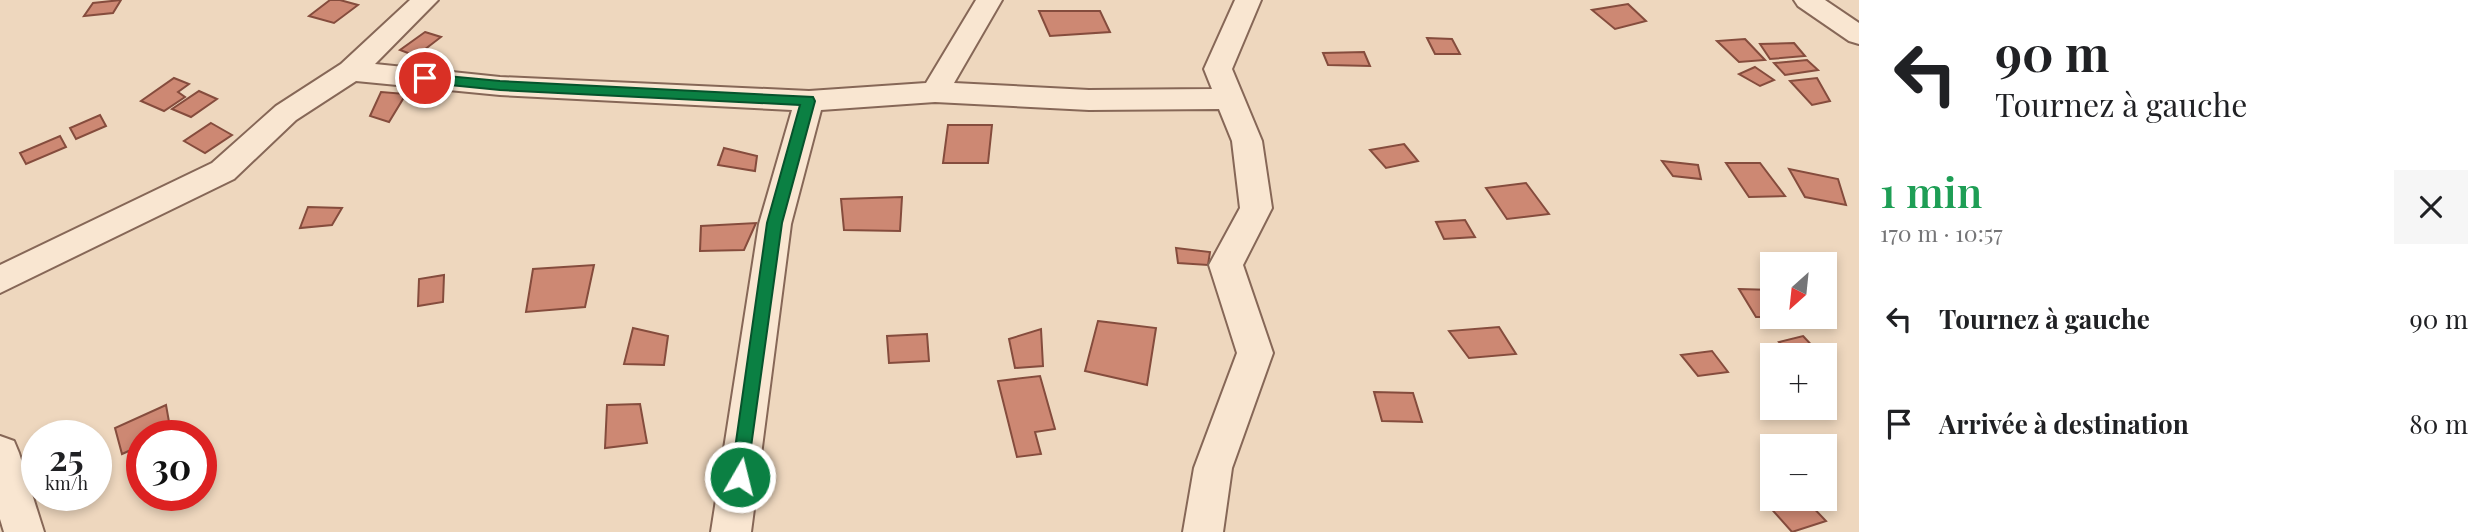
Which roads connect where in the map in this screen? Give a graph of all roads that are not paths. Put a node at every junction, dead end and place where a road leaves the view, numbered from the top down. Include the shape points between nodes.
1 (425, 0) edge
2 (989, 0) edge
3 (1248, 0) edge
4 (1807, 0) edge
5 (1859, 35) edge
6 (1859, 53) edge
7 (1859, 60) edge
8 (351, 71) junction
9 (935, 92) junction
10 (1230, 99) junction
11 (808, 101) junction
12 (0, 280) edge
13 (0, 453) edge
14 (24, 532) edge
15 (732, 532) edge
16 (1203, 532) edge

1 - 8 street
2 - 9 street
3 - 10 street via 1218,69
4 - 5 street
6 - 7 street via 1853,54
8 - 11 street via 500,86
8 - 12 street via 286,113 223,171
9 - 10 street via 1088,100
9 - 11 street
10 - 16 street via 1247,141 1256,208 1226,265 1255,353 1213,468
11 - 15 street via 775,223
13 - 14 street

